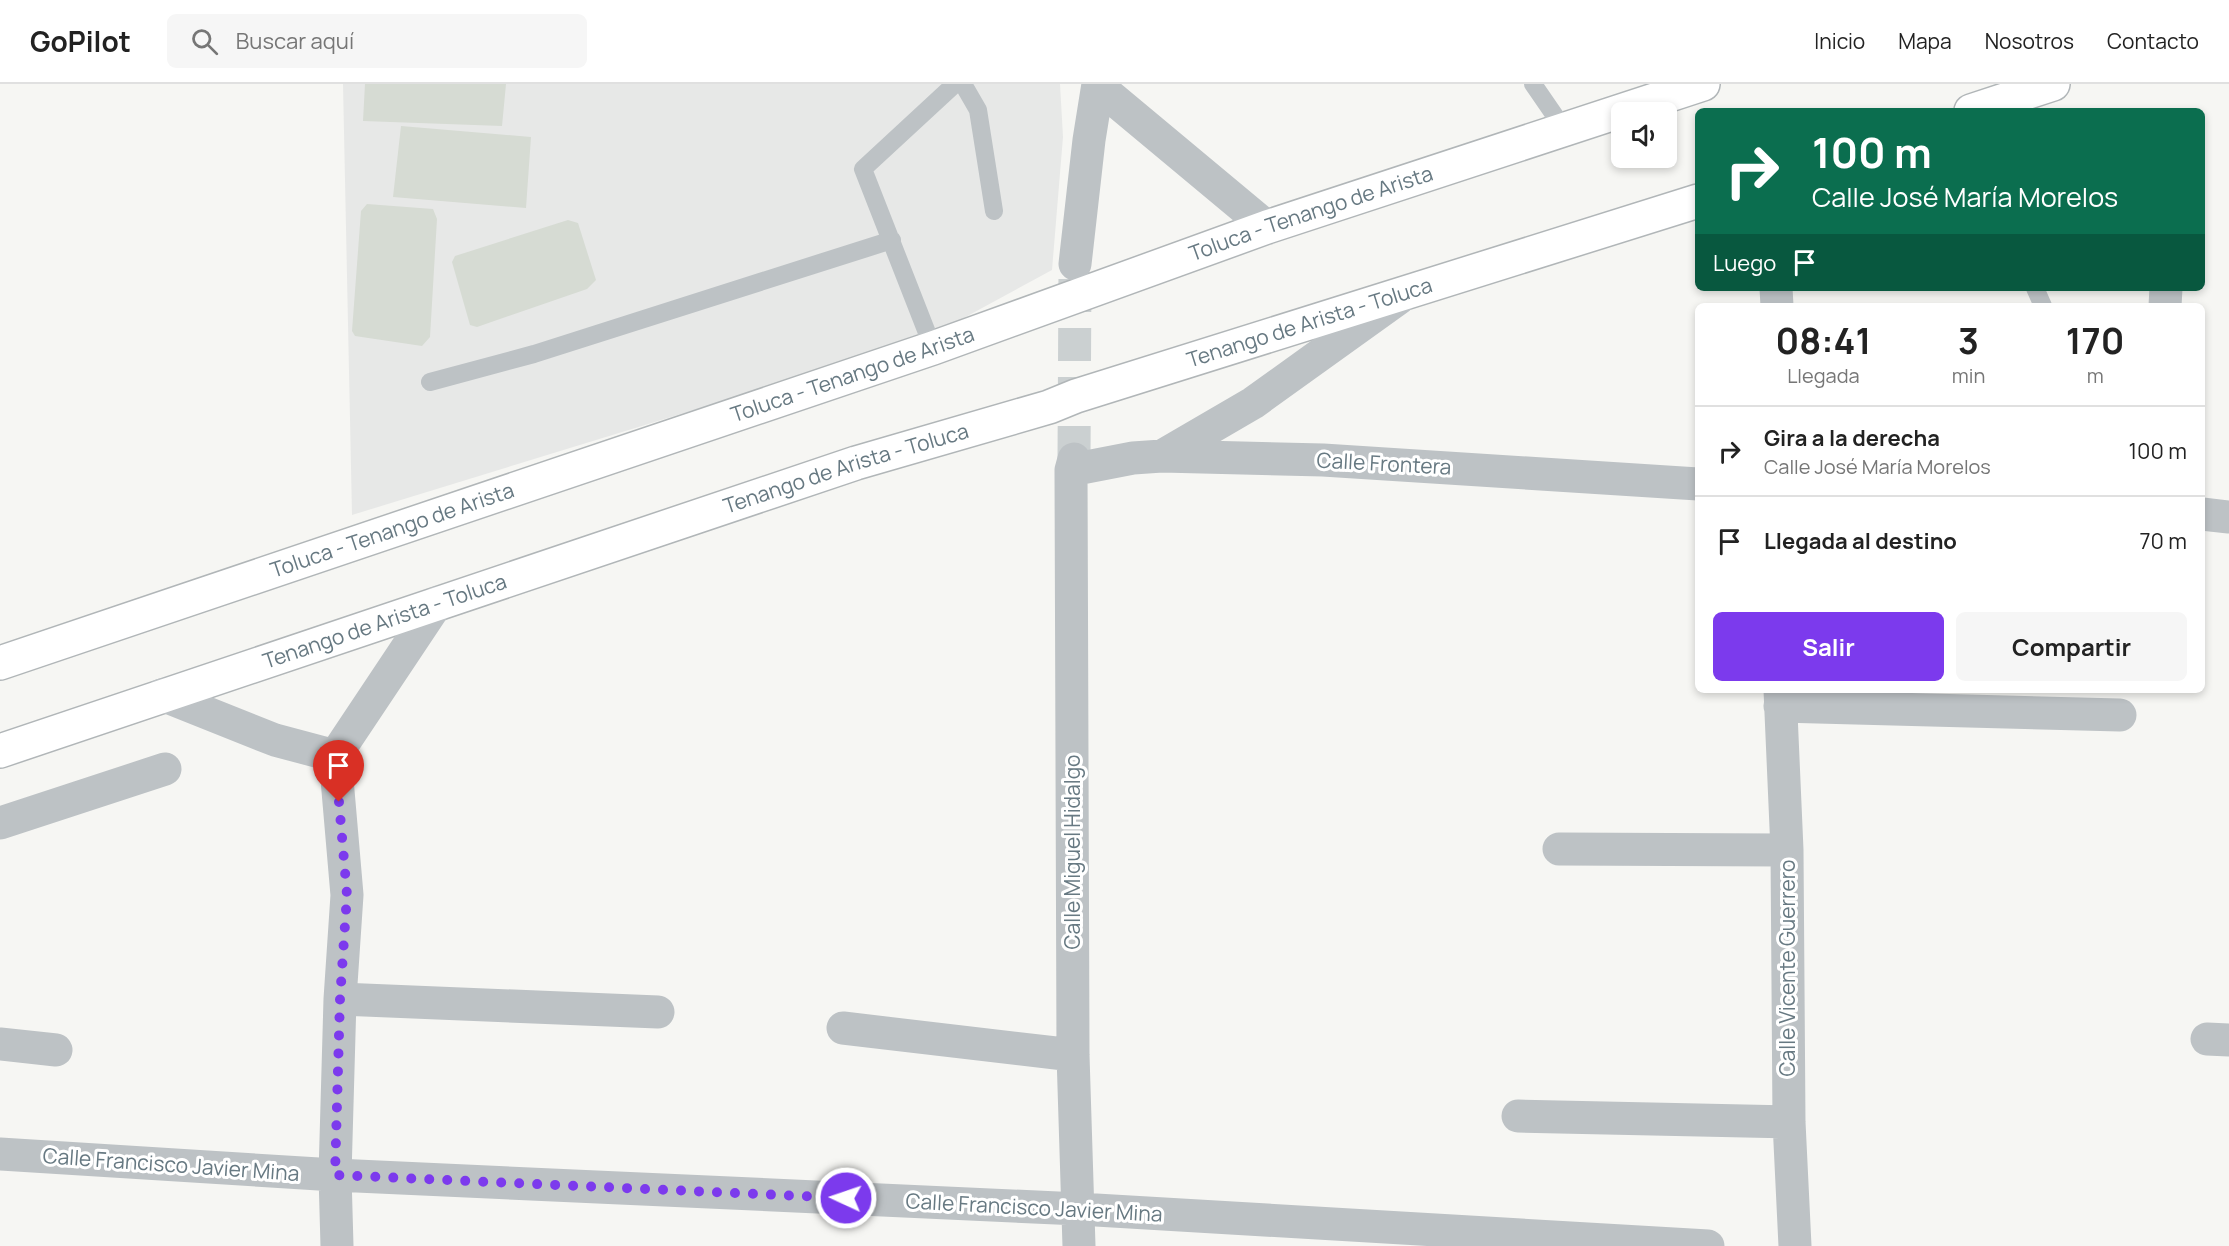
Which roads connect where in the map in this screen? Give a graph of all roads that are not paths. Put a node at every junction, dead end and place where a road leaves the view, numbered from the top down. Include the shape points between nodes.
1 (955, 84) edge
2 (963, 84) edge
3 (1533, 84) edge
4 (1703, 84) edge
5 (2053, 84) edge
6 (1098, 85) edge
7 (1980, 108) edge
8 (1564, 129) junction
9 (1695, 202) edge
10 (994, 211) dead end
11 (1267, 227) junction
12 (892, 240) junction
13 (1075, 264) tunnel mouth
14 (1407, 292) junction
15 (933, 348) junction
16 (430, 382) dead end
17 (1162, 456) junction
18 (1073, 465) joint
19 (1695, 484) edge
20 (2205, 514) edge
21 (2229, 517) edge
22 (437, 603) junction
23 (0, 663) edge
24 (162, 695) junction
25 (1780, 698) edge
26 (2120, 715) dead end
27 (0, 751) edge
28 (335, 756) junction
29 (165, 769) dead end
30 (0, 823) edge
31 (1559, 849) dead end
32 (1787, 850) junction
33 (340, 999) junction
34 (658, 1012) dead end
35 (843, 1028) dead end
36 (0, 1044) edge
37 (56, 1050) dead end
38 (1073, 1055) junction
39 (1518, 1116) dead end
40 (1789, 1122) junction
41 (0, 1154) edge
42 (335, 1175) junction
43 (1079, 1209) junction
44 (337, 1246) edge
45 (1079, 1246) edge
46 (1708, 1246) edge
47 (1796, 1246) edge

1 - 12 lane via 863,170
2 - 10 lane via 978,111
3 - 8 lane
4 - 8 highway, Toluca - Tenango de Arista
5 - 7 highway
6 - 11 street
6 - 13 street
8 - 11 highway, Toluca - Tenango de Arista
9 - 14 highway, Tenango de Arista - Toluca
11 - 15 highway, Toluca - Tenango de Arista
12 - 15 lane
12 - 16 lane via 534,354
14 - 17 street via 1253,403
14 - 22 highway, Tenango de Arista - Toluca via 1049,407 856,463
15 - 23 highway, Toluca - Tenango de Arista
17 - 18 street, Calle Frontera
17 - 19 street, Calle Frontera via 1323,460
18 - 38 street, Calle Miguel Hidalgo
20 - 21 street
22 - 24 highway, Tenango de Arista - Toluca
22 - 28 street
24 - 27 highway, Tenango de Arista - Toluca
24 - 28 street via 275,740
25 - 26 street
25 - 32 street, Calle Vicente Guerrero
28 - 33 street via 347,895
29 - 30 street
31 - 32 street
32 - 40 street, Calle Vicente Guerrero
33 - 34 street
33 - 42 street
35 - 38 street
36 - 37 street
38 - 43 street, Calle Miguel Hidalgo
39 - 40 street
40 - 47 street, Calle Vicente Guerrero
41 - 42 street, Calle Francisco Javier Mina
42 - 43 street, Calle Francisco Javier Mina
42 - 44 street
43 - 45 street, Calle Miguel Hidalgo
43 - 46 street, Calle Francisco Javier Mina

